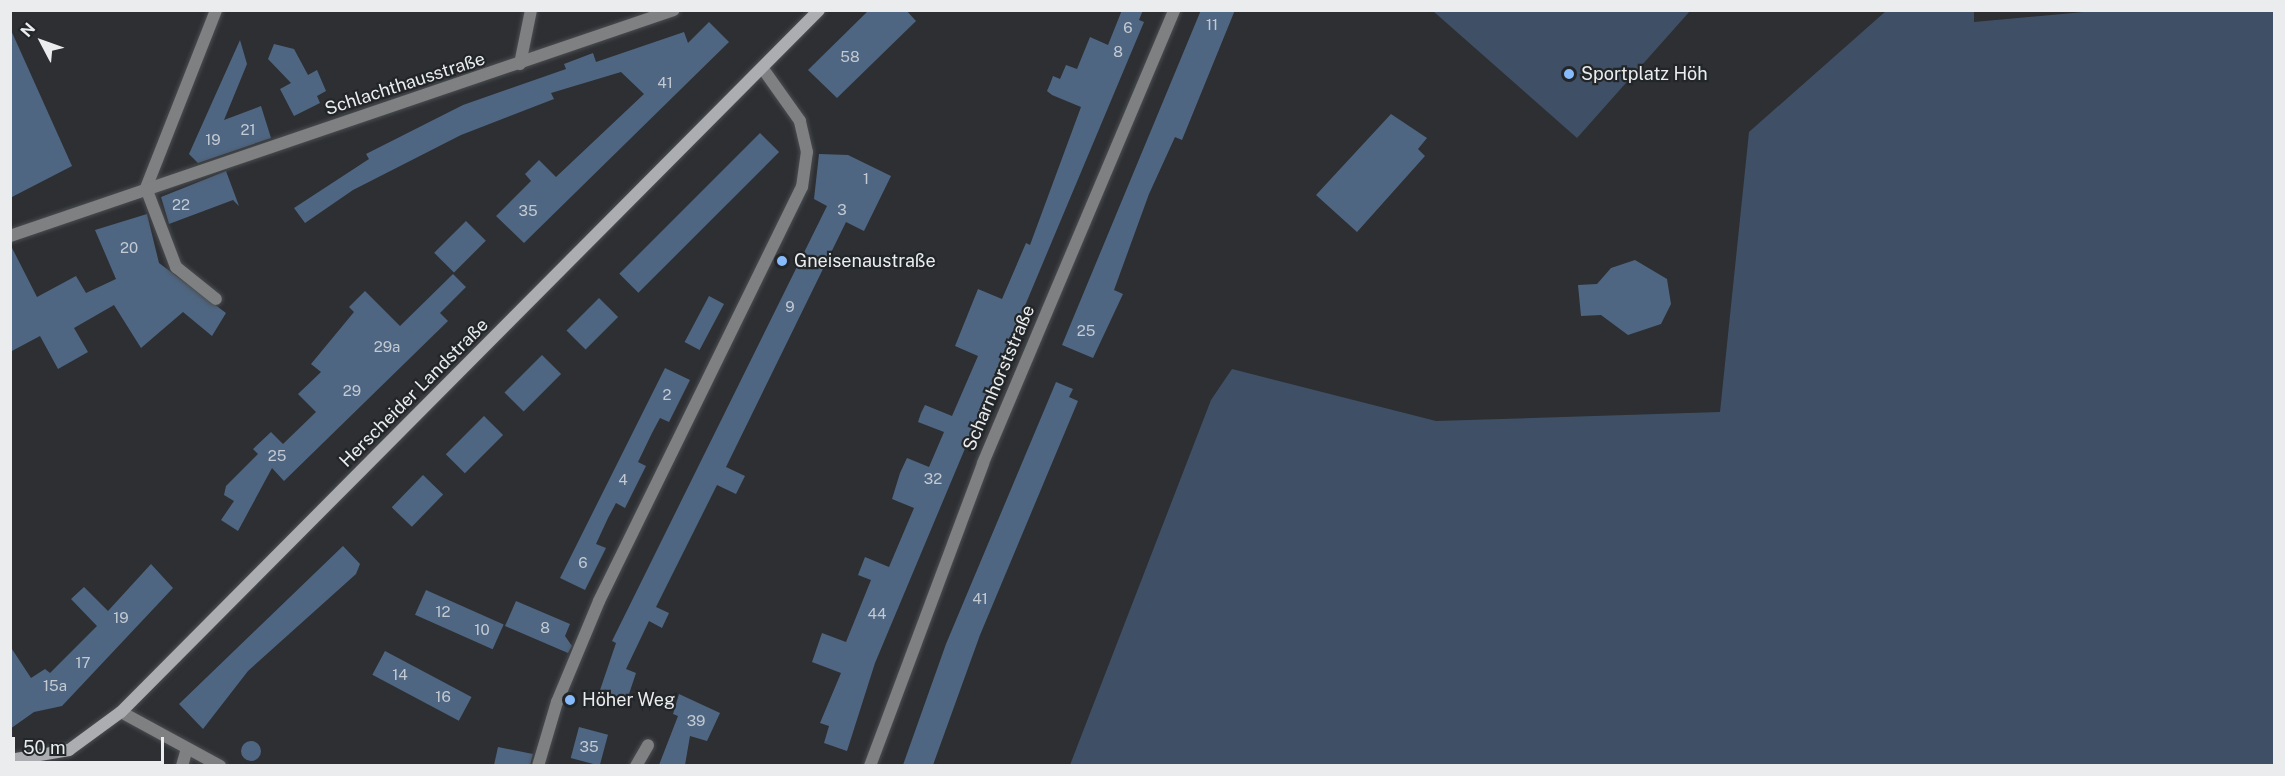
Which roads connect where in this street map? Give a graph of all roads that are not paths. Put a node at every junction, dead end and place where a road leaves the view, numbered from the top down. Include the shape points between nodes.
1 (216, 10) edge
2 (531, 10) edge
3 (674, 10) edge
4 (819, 10) edge
5 (1174, 10) edge
6 (520, 64) junction
7 (763, 69) junction
8 (146, 188) junction
9 (10, 236) edge
10 (216, 299) dead end
11 (121, 712) junction
12 (648, 745) dead end
13 (188, 749) junction
14 (10, 760) edge
15 (182, 765) edge
16 (220, 765) edge
17 (538, 765) edge
18 (636, 765) edge
19 (870, 765) edge

1 - 8 street
2 - 6 street
3 - 6 street, Schlachthausstraße
4 - 7 main road, Herscheider Landstraße
5 - 19 street, Scharnhorststraße via 983,463
6 - 8 street, Schlachthausstraße
7 - 11 main road, Herscheider Landstraße
7 - 17 street via 800,121 807,152 802,187 599,601 557,702
8 - 9 street, Schlachthausstraße
8 - 10 street via 176,267
11 - 13 street
11 - 14 main road, Herscheider Landstraße via 69,750
12 - 18 street
13 - 15 street
13 - 16 street

